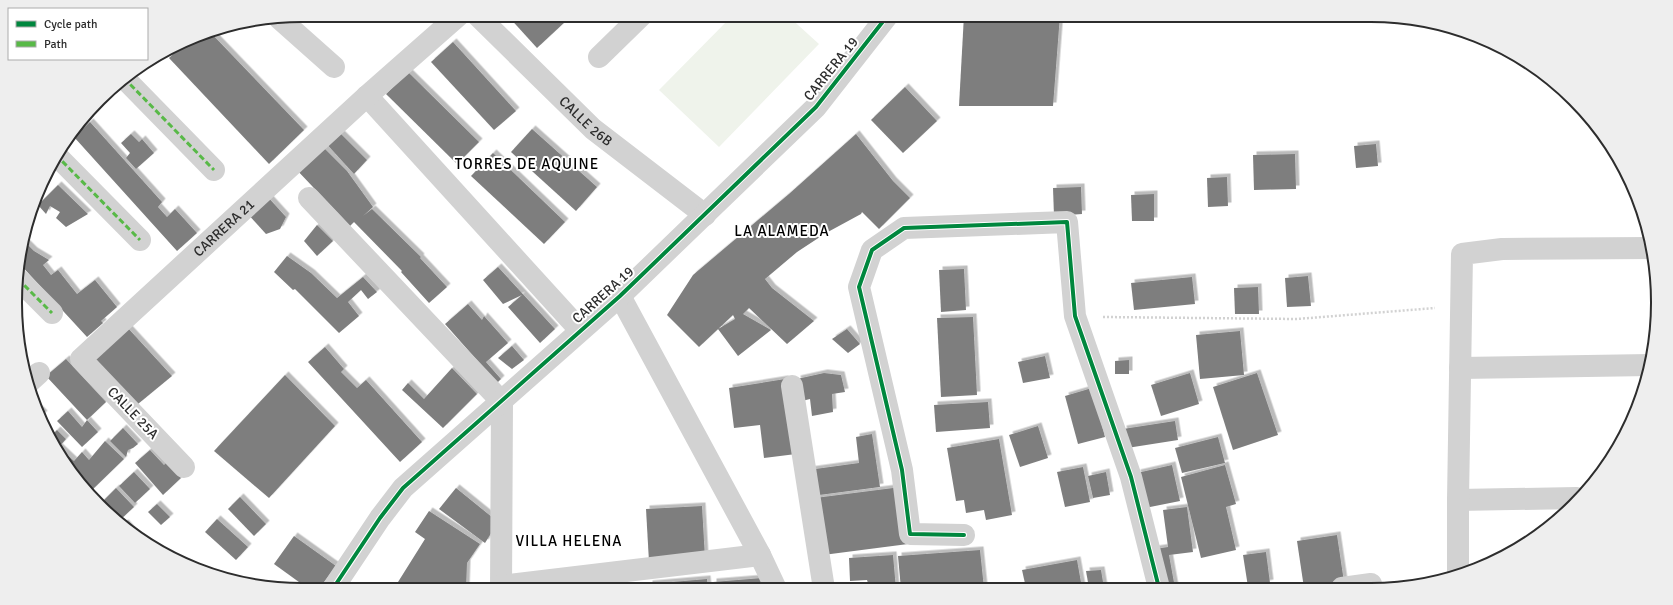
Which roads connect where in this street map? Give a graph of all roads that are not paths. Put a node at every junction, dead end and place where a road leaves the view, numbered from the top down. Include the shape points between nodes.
1 (451, 22) edge
2 (484, 22) edge
3 (635, 22) edge
4 (882, 22) edge
5 (284, 23) edge
6 (599, 57) dead end
7 (334, 67) dead end
8 (129, 83) edge
9 (367, 96) junction
10 (61, 160) edge
11 (214, 170) dead end
12 (309, 198) dead end
13 (705, 215) junction
14 (140, 240) dead end
15 (1646, 248) edge
16 (23, 284) edge
17 (620, 296) junction
18 (52, 313) dead end
19 (580, 330) junction
20 (81, 359) joint
21 (1644, 365) edge
22 (1460, 368) junction
23 (792, 386) dead end
24 (502, 402) junction
25 (184, 467) dead end
26 (1571, 498) edge
27 (1458, 500) junction
28 (964, 535) dead end
29 (760, 555) junction
30 (1458, 569) edge
31 (624, 581) edge
32 (337, 583) edge
33 (501, 583) edge
34 (589, 583) edge
35 (773, 583) edge
36 (823, 583) edge
37 (1158, 583) edge

1 - 9 street, CARRERA 21
2 - 13 street, CALLE 26B via 593,128
3 - 6 street
4 - 13 street, CARRERA 19 via 816,106
5 - 7 street
8 - 11 street
9 - 19 street
9 - 20 street, CARRERA 21
10 - 14 street
12 - 24 street
13 - 17 street, CARRERA 19
15 - 22 street via 1502,250 1462,254
16 - 18 street
17 - 19 street, CARRERA 19
17 - 29 street
19 - 24 street, CARRERA 19
20 - 25 street, CALLE 25A
21 - 22 street
22 - 27 street
23 - 36 street
24 - 32 street, CARRERA 19 via 403,488
24 - 33 street
26 - 27 street
27 - 30 street
28 - 37 street via 910,534 902,470 859,287 872,250 904,228 1067,222 1075,316 1131,477
29 - 31 street
29 - 35 street
31 - 34 street

